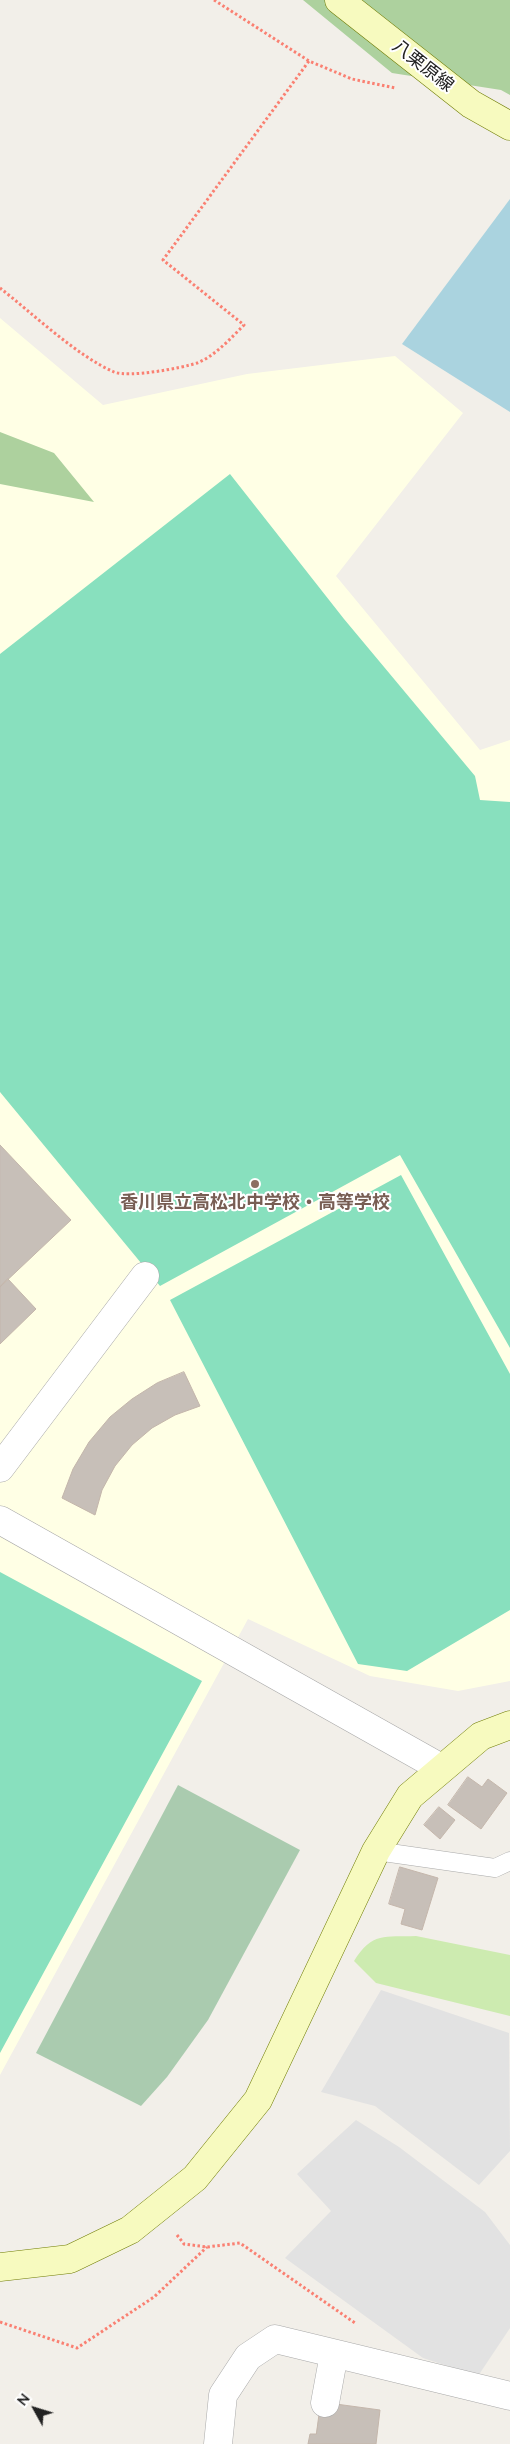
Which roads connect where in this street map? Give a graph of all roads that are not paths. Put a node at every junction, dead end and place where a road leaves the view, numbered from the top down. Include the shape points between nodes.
1 (339, 0) edge
2 (510, 126) edge
3 (145, 1276) dead end
4 (0, 1468) edge
5 (0, 1520) edge
6 (510, 1725) edge
7 (441, 1768) junction
8 (376, 1851) junction
9 (510, 1861) edge
10 (0, 2267) edge
11 (334, 2354) junction
12 (510, 2396) edge
13 (325, 2403) dead end
14 (218, 2444) edge

1 - 2 street, 八栗原線 via 471,104
3 - 4 street
5 - 7 street
6 - 7 street via 481,1736
7 - 8 street via 410,1796
8 - 9 lane via 495,1868
8 - 10 street via 258,2100 195,2178 130,2230 70,2258
11 - 12 street
11 - 13 street
11 - 14 street via 274,2340 248,2357 222,2395

